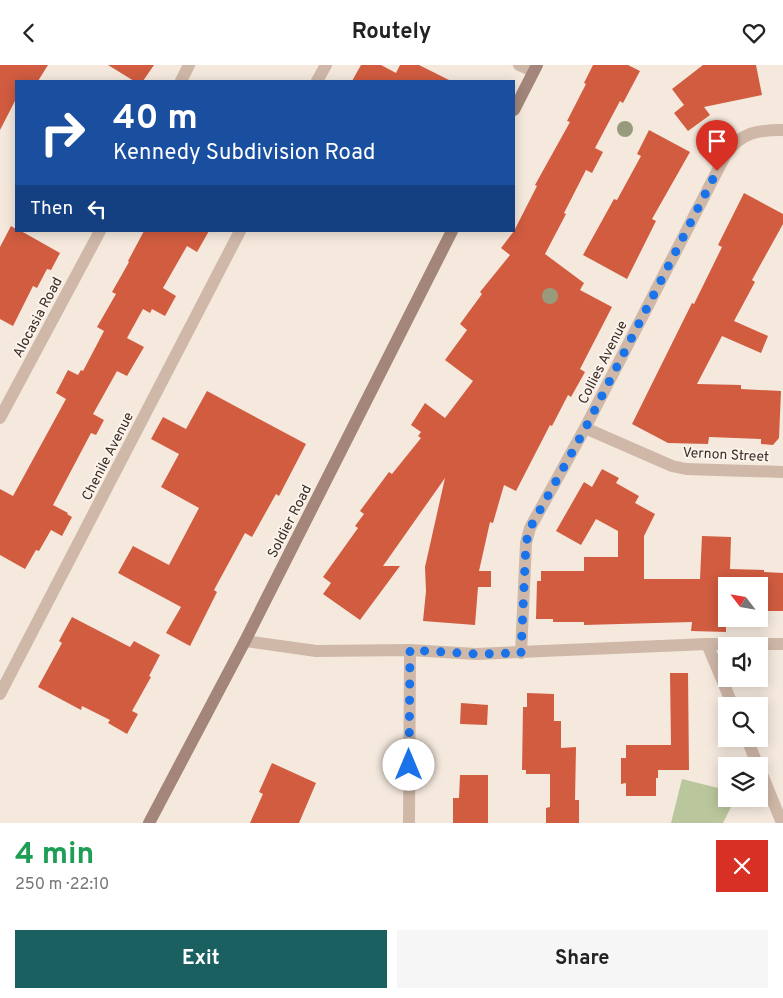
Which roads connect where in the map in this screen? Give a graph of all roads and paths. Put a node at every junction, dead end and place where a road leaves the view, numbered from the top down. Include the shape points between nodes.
1 (190, 65) edge
2 (326, 65) edge
3 (519, 65) edge
4 (535, 68) edge
5 (182, 80) edge
6 (318, 80) edge
7 (515, 108) edge
8 (783, 130) edge
9 (99, 232) edge
10 (239, 232) edge
11 (451, 232) edge
12 (0, 418) edge
13 (585, 429) junction
14 (783, 472) edge
15 (245, 641) junction
16 (783, 644) edge
17 (707, 645) junction
18 (410, 650) junction
19 (521, 653) junction
20 (0, 694) edge
21 (729, 697) edge
22 (768, 789) edge
23 (148, 823) edge
24 (409, 823) edge
25 (782, 823) edge

1 - 5 street
2 - 6 street
3 - 4 street
4 - 7 main road
8 - 13 street, Collies Avenue via 748,134 736,141 726,154
9 - 12 street, Alocasia Road
10 - 20 street, Chenile Avenue
11 - 15 main road, Soldier Road
13 - 14 street, Vernon Street via 679,467
13 - 19 street, Collies Avenue via 527,535
15 - 18 street via 316,651
15 - 23 main road, Soldier Road
16 - 17 street
17 - 19 street
17 - 21 street
18 - 19 street
18 - 24 street
22 - 25 street

